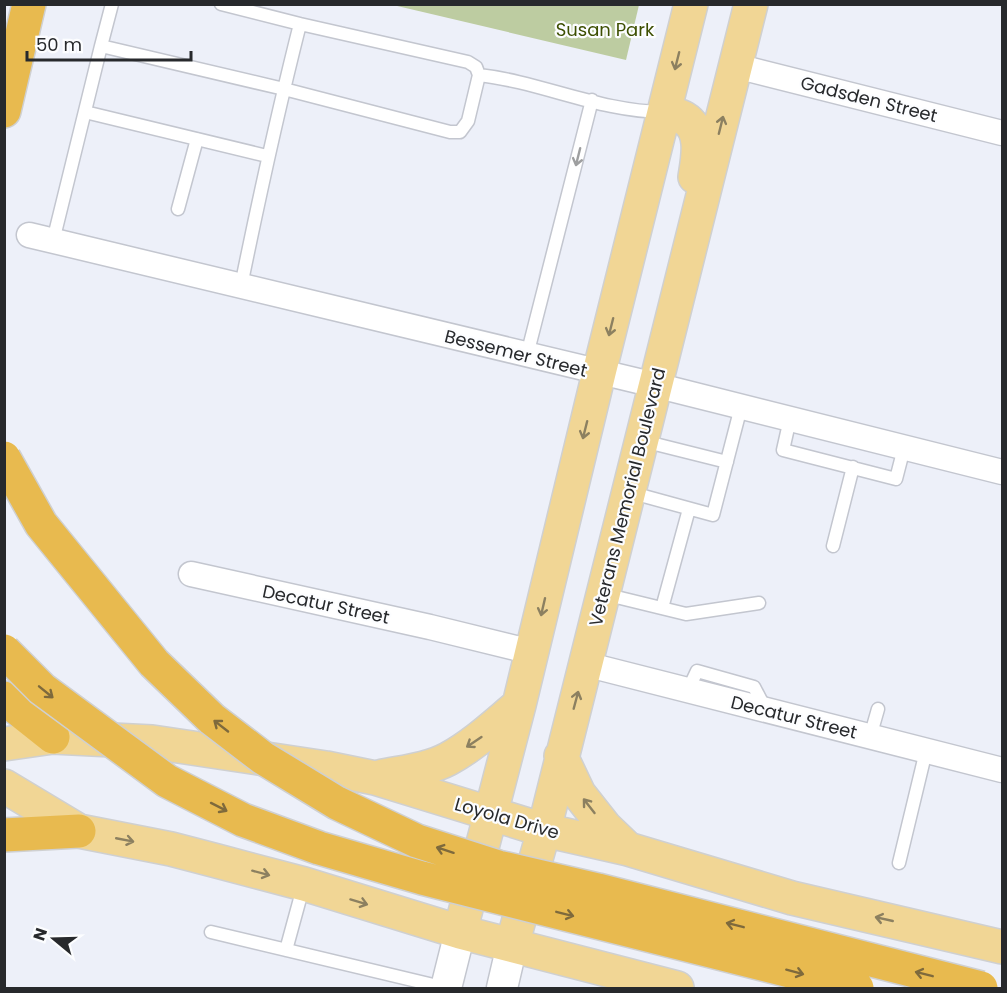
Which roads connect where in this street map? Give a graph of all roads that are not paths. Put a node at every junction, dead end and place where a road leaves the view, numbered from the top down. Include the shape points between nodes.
1 (29, 4) edge
2 (112, 4) edge
3 (221, 4) edge
4 (691, 4) edge
5 (751, 4) edge
6 (300, 24) junction
7 (101, 46) junction
8 (736, 66) junction
9 (479, 75) junction
10 (284, 89) junction
11 (592, 100) junction
12 (4, 111) edge
13 (665, 111) junction
14 (85, 112) junction
15 (1002, 133) edge
16 (197, 139) junction
17 (267, 156) junction
18 (178, 210) dead end
19 (29, 235) dead end
20 (53, 241) junction
21 (242, 286) junction
22 (676, 304) junction
23 (527, 355) junction
24 (599, 373) junction
25 (655, 386) junction
26 (741, 407) junction
27 (790, 419) junction
28 (642, 440) junction
29 (904, 448) junction
30 (4, 458) edge
31 (727, 462) junction
32 (854, 467) junction
33 (1002, 472) edge
34 (629, 492) junction
35 (689, 508) junction
36 (833, 546) dead end
37 (191, 574) dead end
38 (603, 593) junction
39 (759, 603) dead end
40 (662, 608) junction
41 (4, 651) edge
42 (532, 652) junction
43 (585, 664) junction
44 (4, 698) edge
45 (519, 705) junction
46 (878, 709) dead end
47 (870, 736) junction
48 (53, 737) junction
49 (4, 744) edge
50 (926, 751) junction
51 (561, 756) junction
52 (1002, 770) edge
53 (375, 778) junction
54 (4, 786) edge
55 (491, 815) junction
56 (544, 830) junction
57 (79, 831) junction
58 (4, 836) edge
59 (628, 849) junction
60 (899, 863) dead end
61 (304, 884) junction
62 (211, 932) dead end
63 (460, 932) junction
64 (512, 945) junction
65 (1002, 947) edge
66 (286, 950) junction
67 (627, 983) edge
68 (446, 988) edge
69 (502, 988) edge
70 (677, 988) edge
71 (857, 988) edge
72 (981, 988) edge

1 - 12 highway
2 - 7 lane
3 - 6 lane
4 -> 13 main road
5 - 8 main road, Veterans Memorial Boulevard
6 - 9 lane via 468,62
6 - 10 lane
7 - 10 lane
7 - 14 lane
8 - 15 street, Gadsden Street
22 -> 8 main road, Veterans Memorial Boulevard
9 - 10 lane via 468,121 459,132
9 - 11 lane
10 - 17 lane
11 - 13 lane via 637,112
11 -> 23 lane
13 - 22 main road via 685,118 696,133 699,152
13 -> 24 main road
14 - 16 lane
14 - 20 lane
16 - 17 lane
16 - 18 lane
17 - 21 lane
19 - 20 street, Bessemer Street
20 - 21 street, Bessemer Street
21 - 23 street, Bessemer Street
22 - 25 main road, Veterans Memorial Boulevard
23 - 24 street, Bessemer Street
24 - 25 street, Bessemer Street
24 -> 42 main road
25 - 26 street, Bessemer Street
25 - 28 main road, Veterans Memorial Boulevard
26 - 27 street, Bessemer Street
26 - 31 lane
27 - 29 street, Bessemer Street
27 - 32 lane via 783,450
28 - 31 lane
28 - 34 main road, Veterans Memorial Boulevard
29 - 32 lane via 896,479
29 - 33 street, Bessemer Street
72 -> 30 highway, bridge via 498,867 417,841 337,803 262,758 212,719 154,663 40,524
31 - 35 lane via 714,515
32 - 36 lane
34 - 35 lane
34 - 38 main road, Veterans Memorial Boulevard
35 - 40 lane
37 - 42 street, Decatur Street
38 - 40 lane
38 - 43 main road, Veterans Memorial Boulevard
39 - 40 lane via 686,615
41 -> 71 highway, bridge via 42,689 166,781 243,820 319,848 422,878
42 - 45 main road
43 - 47 street, Decatur Street
51 -> 43 main road, Veterans Memorial Boulevard
44 - 48 highway
45 -> 53 main road via 447,759 422,769
45 - 55 main road
46 - 47 lane
47 - 50 street, Decatur Street
48 - 49 main road, Loyola Drive
48 - 53 main road, Loyola Drive via 152,742
50 - 52 street, Decatur Street
50 - 60 lane
51 - 56 main road, Veterans Memorial Boulevard
59 -> 51 main road via 579,794
53 - 55 main road, Loyola Drive
54 - 57 main road
55 - 56 main road, Loyola Drive
55 - 63 main road
56 - 59 main road, Loyola Drive
56 - 64 main road, Veterans Memorial Boulevard
57 - 58 highway
57 -> 61 main road via 171,849
65 -> 59 main road, Loyola Drive via 792,898
61 -> 63 main road
61 - 66 lane
62 - 66 lane
63 - 64 main road
63 - 68 street
64 - 67 main road
64 - 69 street, Veterans Memorial Boulevard
66 - 68 lane
67 - 70 main road

